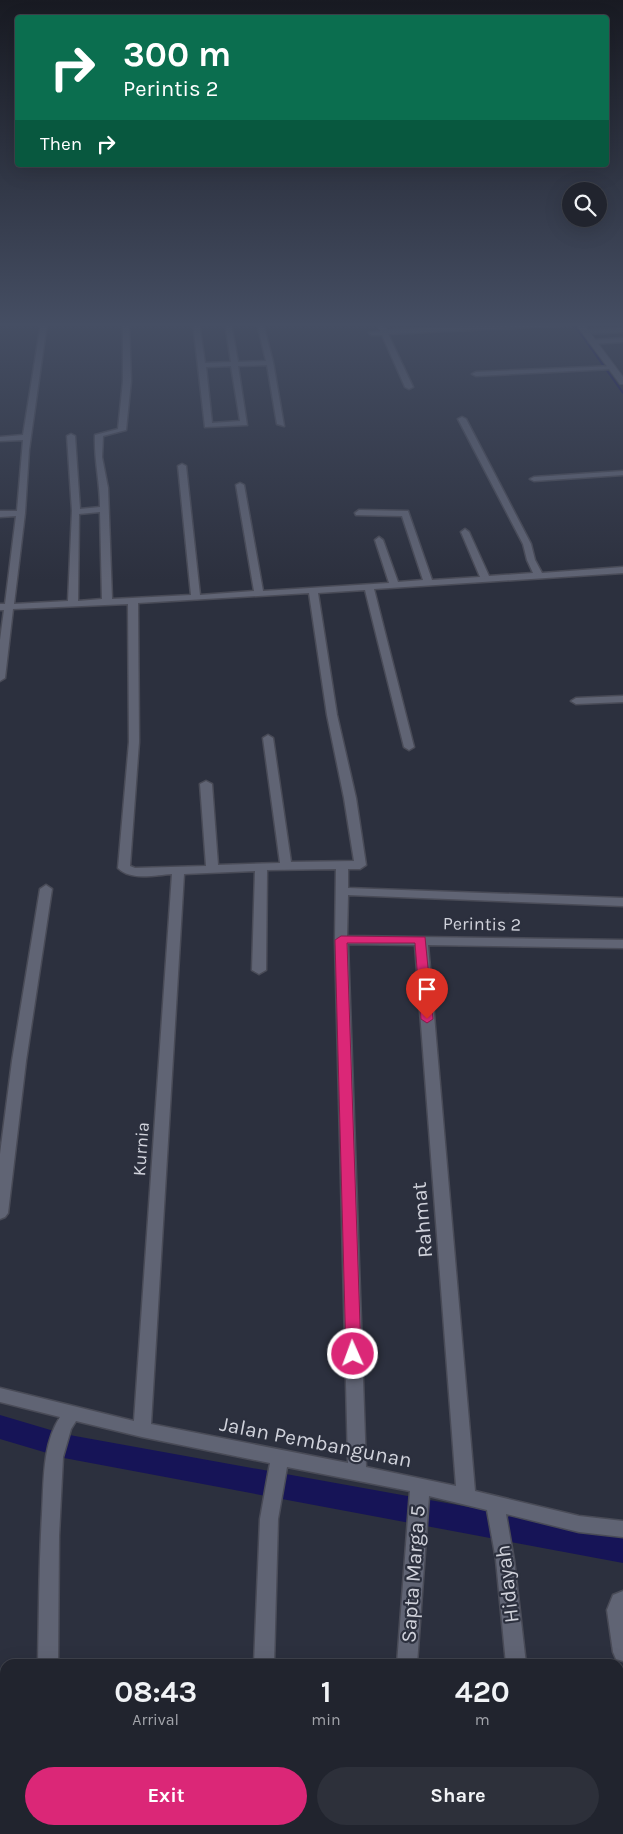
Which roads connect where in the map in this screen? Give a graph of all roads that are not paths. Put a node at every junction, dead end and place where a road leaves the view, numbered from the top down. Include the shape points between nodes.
1 (30, 409) edge
2 (124, 409) edge
3 (206, 409) edge
4 (241, 409) edge
5 (278, 409) edge
6 (462, 418) dead end
7 (281, 424) dead end
8 (71, 436) dead end
9 (26, 437) junction
10 (0, 439) edge
11 (182, 466) dead end
12 (623, 473) edge
13 (534, 479) dead end
14 (240, 485) dead end
15 (105, 509) junction
16 (76, 511) junction
17 (21, 513) junction
18 (359, 513) dead end
19 (0, 514) edge
20 (465, 532) dead end
21 (379, 540) dead end
22 (623, 570) edge
23 (540, 576) junction
24 (486, 579) junction
25 (428, 582) junction
26 (394, 585) junction
27 (369, 586) junction
28 (313, 590) junction
29 (259, 594) junction
30 (196, 598) junction
31 (134, 601) junction
32 (107, 602) junction
33 (73, 603) junction
34 (5, 607) edge
35 (0, 678) edge
36 (623, 699) edge
37 (576, 701) dead end
38 (268, 738) dead end
39 (409, 747) dead end
40 (206, 784) dead end
41 (286, 866) junction
42 (342, 866) junction
43 (261, 867) junction
44 (212, 869) junction
45 (178, 870) junction
46 (46, 889) dead end
47 (342, 891) junction
48 (623, 902) edge
49 (341, 940) junction
50 (421, 940) junction
51 (623, 944) edge
52 (260, 970) dead end
53 (0, 1213) edge
54 (0, 1395) edge
55 (67, 1420) junction
56 (142, 1430) junction
57 (278, 1464) junction
58 (357, 1472) junction
59 (419, 1492) junction
60 (466, 1498) junction
61 (497, 1511) junction
62 (623, 1529) edge
63 (623, 1600) edge
64 (623, 1652) edge
65 (48, 1659) edge
66 (264, 1659) edge
67 (406, 1659) edge
68 (515, 1659) edge

1 - 9 street
2 - 15 street via 122,430 99,435 98,457
3 - 4 street via 207,424 243,424
5 - 7 street
6 - 23 street via 527,544
8 - 16 street
9 - 10 street
9 - 17 street
11 - 30 street
12 - 13 street
14 - 29 street
15 - 16 street
15 - 32 street
16 - 33 street
17 - 19 street
17 - 34 street
18 - 25 street via 405,513
20 - 24 street
21 - 26 street
22 - 23 street
23 - 24 street
24 - 25 street
25 - 26 street
26 - 27 street
27 - 28 street
27 - 39 street
28 - 29 street
28 - 42 street via 360,865
29 - 30 street
30 - 31 street
31 - 32 street
31 - 45 street via 134,742 124,868 134,872
32 - 33 street
33 - 34 street
34 - 35 street
36 - 37 street
38 - 41 street
40 - 44 street
41 - 42 street
41 - 43 street
42 - 47 street
43 - 44 street
43 - 52 street
44 - 45 street
45 - 56 street, Kurnia
46 - 53 street via 18,1061
47 - 48 street
47 - 49 street
49 - 50 street, Perintis 2
49 - 58 street
50 - 51 street, Perintis 2
50 - 60 street, Rahmat
54 - 55 street, Jalan Pembangunan
55 - 56 street, Jalan Pembangunan
55 - 65 street via 54,1457
56 - 57 street, Jalan Pembangunan
57 - 58 street, Jalan Pembangunan
57 - 66 street via 270,1505
58 - 59 street, Jalan Pembangunan
59 - 60 street, Jalan Pembangunan
59 - 67 street, Sapta Marga 5
60 - 61 street, Jalan Pembangunan
61 - 62 street, Jalan Pembangunan
61 - 68 street, Hidayah
63 - 64 street via 617,1610

